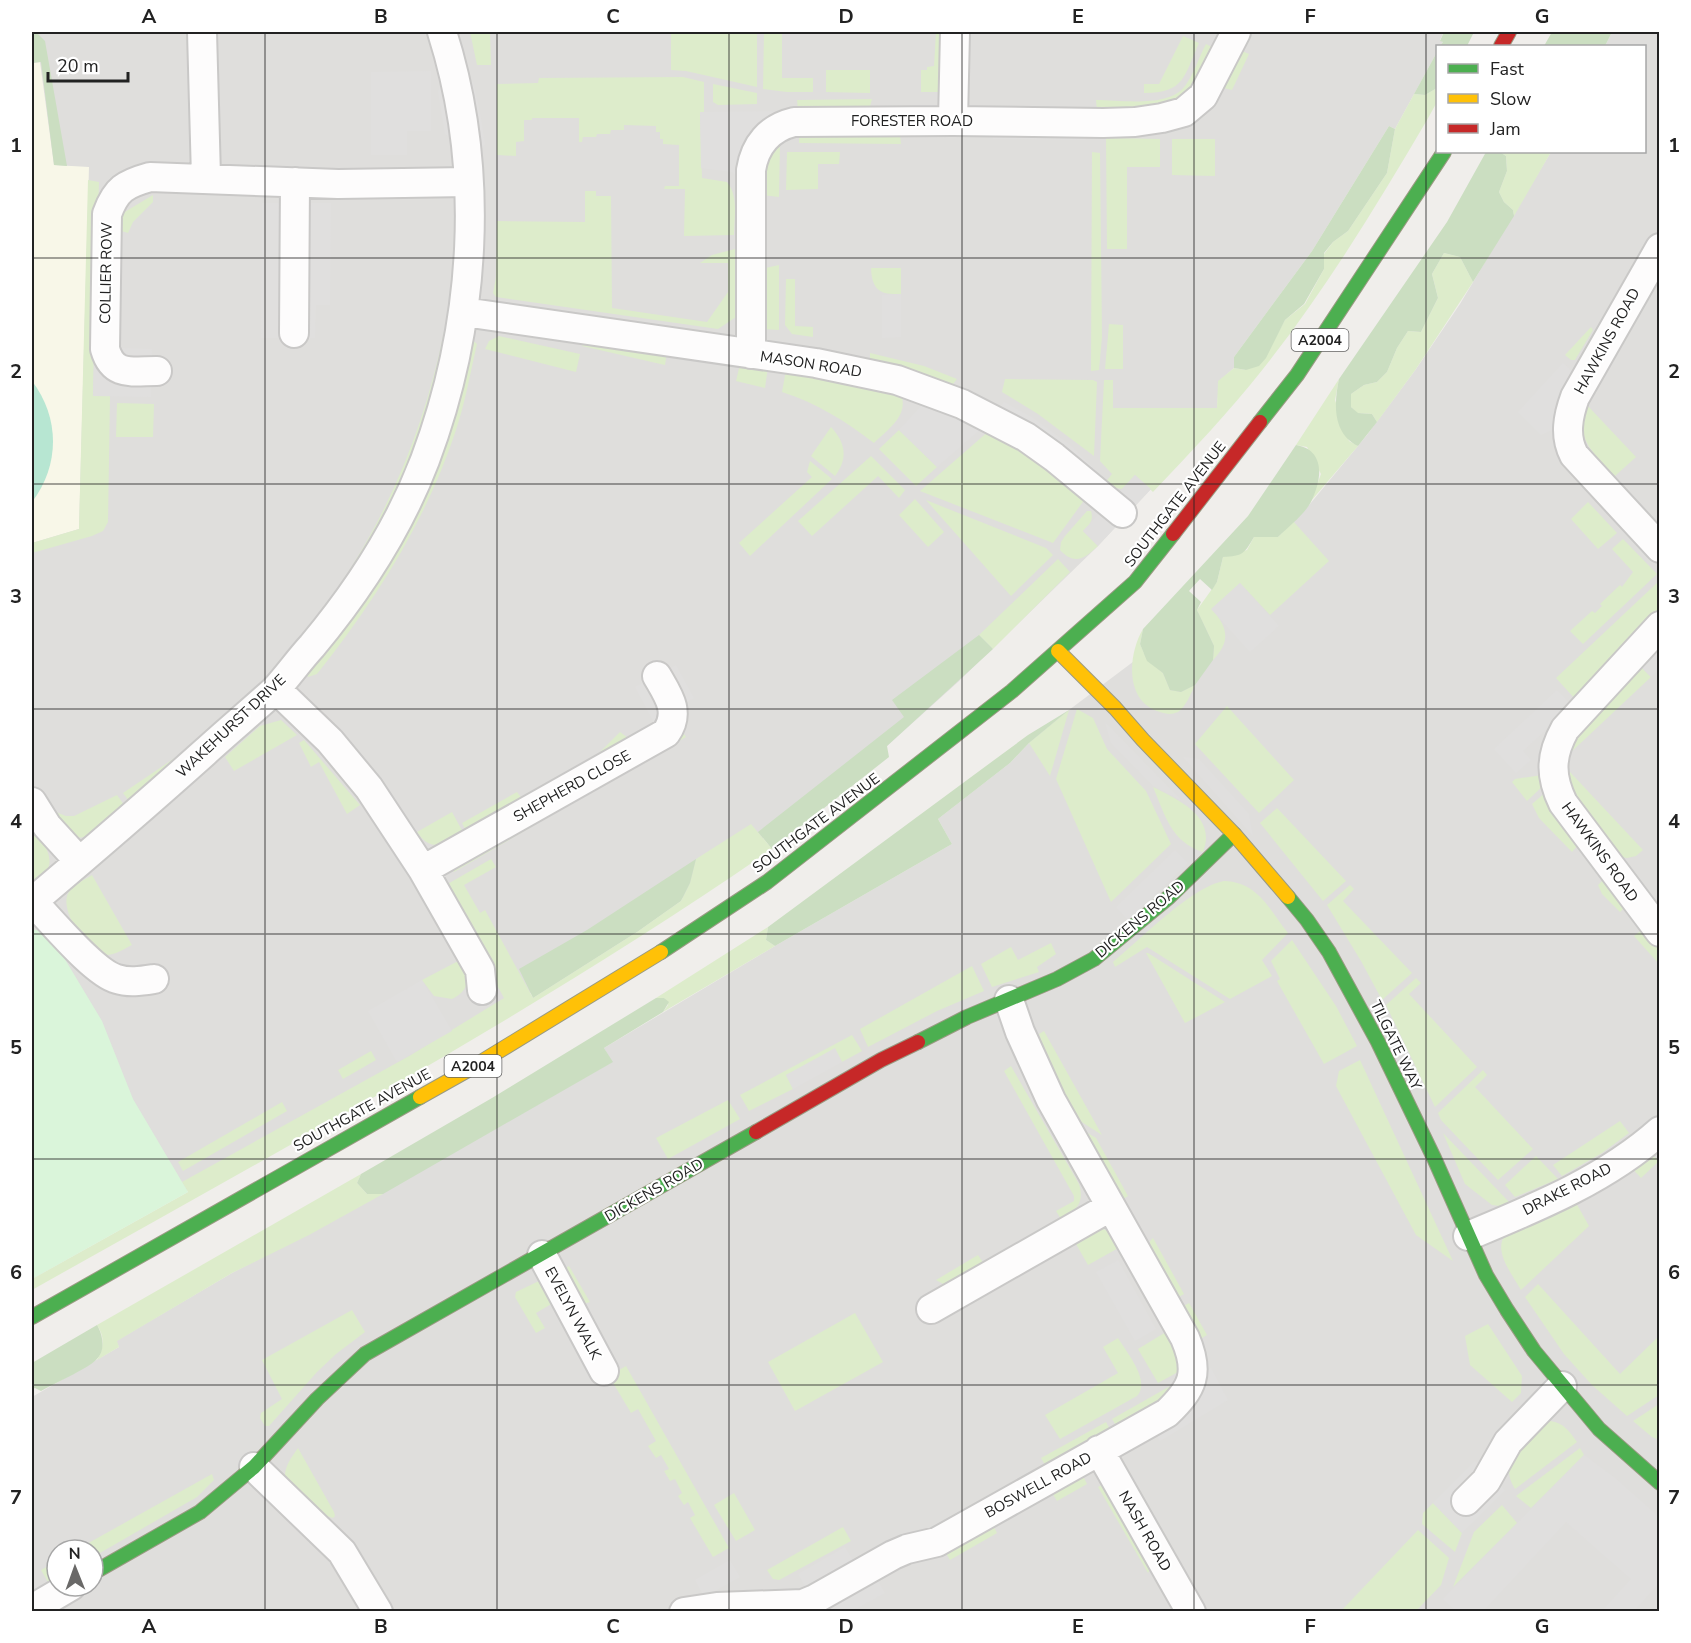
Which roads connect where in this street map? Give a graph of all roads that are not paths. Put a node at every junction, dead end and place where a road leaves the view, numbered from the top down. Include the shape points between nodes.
1 (202, 32) edge
2 (442, 32) edge
3 (955, 32) edge
4 (1236, 32) edge
5 (953, 121) junction
6 (1443, 153) edge
7 (206, 177) junction
8 (295, 182) junction
9 (468, 182) junction
10 (1659, 248) edge
11 (464, 312) junction
12 (294, 333) dead end
13 (751, 354) junction
14 (157, 371) dead end
15 (1122, 513) dead end
16 (1659, 548) edge
17 (1659, 626) edge
18 (1058, 651) junction
19 (657, 676) dead end
20 (276, 688) junction
21 (32, 802) edge
22 (1234, 834) junction
23 (79, 861) junction
24 (423, 870) junction
25 (32, 902) edge
26 (1659, 932) edge
27 (154, 979) dead end
28 (482, 990) dead end
29 (1009, 1000) junction
30 (1659, 1131) edge
31 (1110, 1207) junction
32 (1468, 1236) junction
33 (542, 1255) junction
34 (931, 1309) dead end
35 (32, 1317) edge
36 (604, 1371) dead end
37 (1562, 1386) junction
38 (1099, 1450) junction
39 (254, 1467) junction
40 (1659, 1484) edge
41 (1466, 1501) dead end
42 (105, 1566) edge
43 (51, 1598) edge
44 (32, 1609) edge
45 (378, 1611) edge
46 (684, 1611) edge
47 (1191, 1611) edge

1 - 7 street
2 - 9 street, WAKEHURST DRIVE via 465,132
3 - 5 street
4 - 5 street, FORESTER ROAD via 1203,96 1184,112 1124,123
5 - 13 street, FORESTER ROAD via 794,122 775,128 768,135 756,152 752,170
6 - 18 street, SOUTHGATE AVENUE / A2004 via 1297,375 1135,582
7 - 8 street, COLLIER ROW
7 - 14 street, COLLIER ROW via 150,177 131,183 116,195 107,214 105,349 113,366 119,369
8 - 9 street, COLLIER ROW
8 - 12 street
9 - 11 street, WAKEHURST DRIVE via 469,250
10 - 16 street, HAWKINS ROAD via 1575,397 1568,426 1574,455
11 - 13 street, MASON ROAD
11 - 20 street, WAKEHURST DRIVE via 438,420 406,502 340,612
13 - 15 street, MASON ROAD via 897,380 962,404 1026,437
17 - 26 street, HAWKINS ROAD via 1565,729 1558,741 1553,770 1554,786 1563,804
18 - 22 street, TILGATE WAY
18 - 35 street, SOUTHGATE AVENUE / A2004 via 767,882 638,967 468,1070
19 - 24 street, SHEPHERD CLOSE via 673,707 672,726 666,733
20 - 23 street, WAKEHURST DRIVE
20 - 24 street via 330,741 369,788
21 - 23 street via 47,826
22 - 29 street, DICKENS ROAD via 1169,897 1094,959
22 - 32 street, TILGATE WAY via 1329,952 1378,1042
23 - 25 street, WAKEHURST DRIVE
24 - 28 street via 480,970
25 - 27 street via 91,963 114,979
29 - 31 street, BOSWELL ROAD via 1051,1100
29 - 33 street, DICKENS ROAD via 881,1060
30 - 32 street, DRAKE ROAD via 1583,1184
31 - 34 street
31 - 38 street, BOSWELL ROAD via 1185,1338 1194,1371 1190,1387 1167,1413
32 - 37 street, TILGATE WAY via 1507,1310
33 - 36 street, EVELYN WALK
33 - 39 street, DICKENS ROAD via 365,1354
37 - 40 street, TILGATE WAY via 1599,1429
37 - 41 street via 1508,1442 1486,1481
38 - 46 street, BOSWELL ROAD via 937,1542 893,1555 803,1604
38 - 47 street, NASH ROAD
39 - 42 street, DICKENS ROAD via 200,1512
39 - 45 street via 342,1552
43 - 44 street

